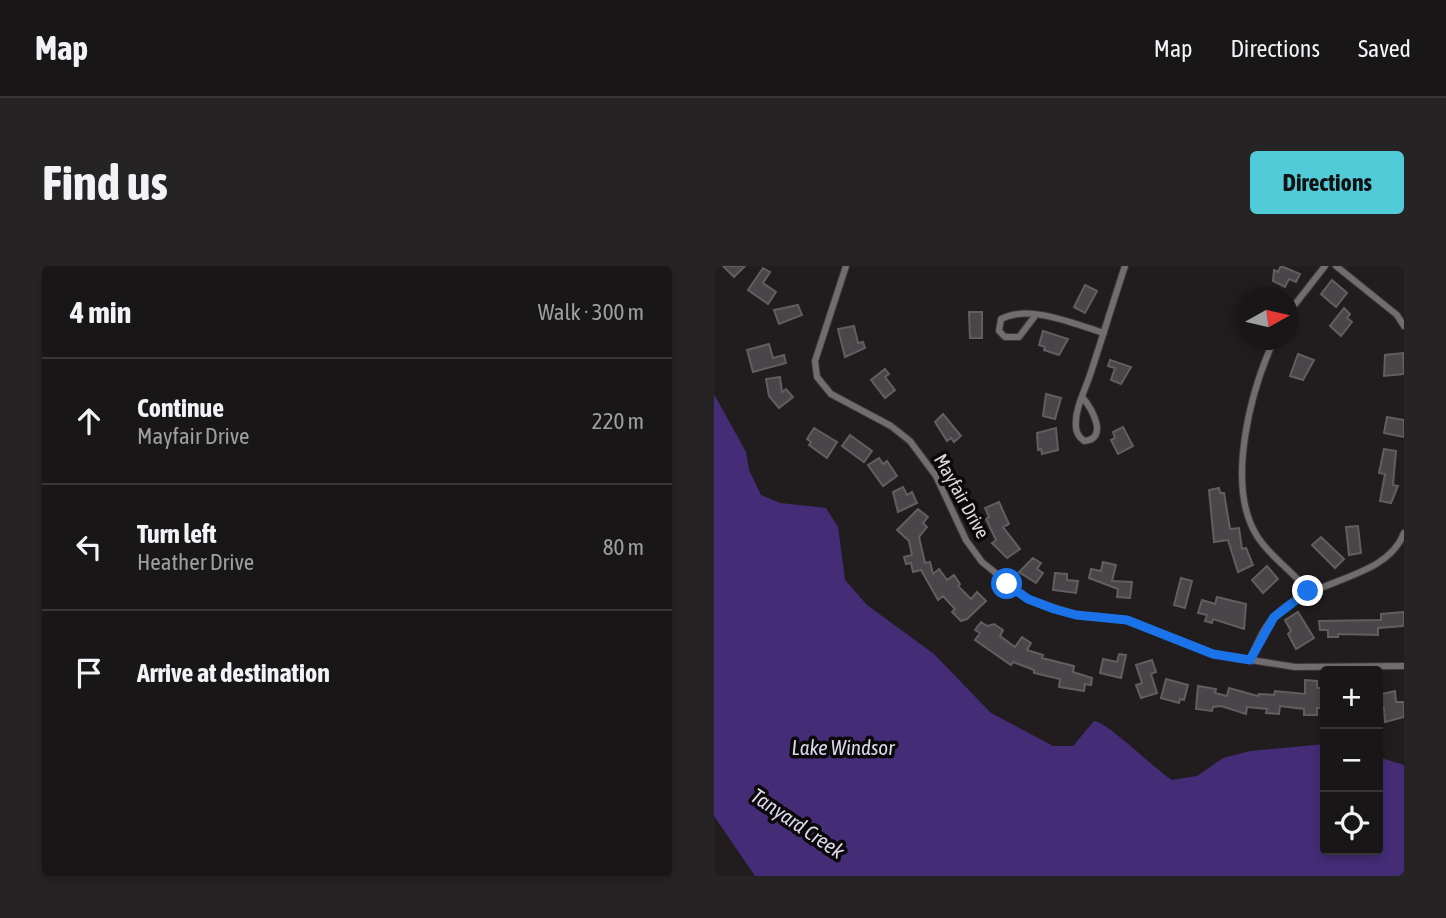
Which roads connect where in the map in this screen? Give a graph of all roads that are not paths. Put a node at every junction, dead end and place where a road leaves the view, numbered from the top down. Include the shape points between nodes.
1 (846, 266) edge
2 (1125, 266) edge
3 (1325, 266) edge
4 (1336, 266) edge
5 (1299, 299) edge
6 (1035, 316) junction
7 (1404, 326) edge
8 (1104, 333) junction
9 (1270, 350) edge
10 (1083, 398) junction
11 (1404, 533) edge
12 (1308, 591) junction
13 (1250, 660) junction
14 (1404, 666) edge

1 - 13 street, Mayfair Drive via 819,343 817,377 831,394 910,441 936,476 966,540 982,562 1028,599 1054,609 1127,620 1213,654
2 - 8 street
3 - 5 street
4 - 7 street via 1397,315
6 - 6 street via 1009,315 1001,319 999,331 1005,337 1019,337
6 - 8 street
8 - 10 street
9 - 12 street via 1257,386 1242,456 1243,492 1257,536
10 - 10 street via 1096,417 1095,435 1089,441 1075,429
11 - 12 street via 1386,560
12 - 13 street via 1274,617
13 - 14 street, Mayfair Drive via 1295,667

